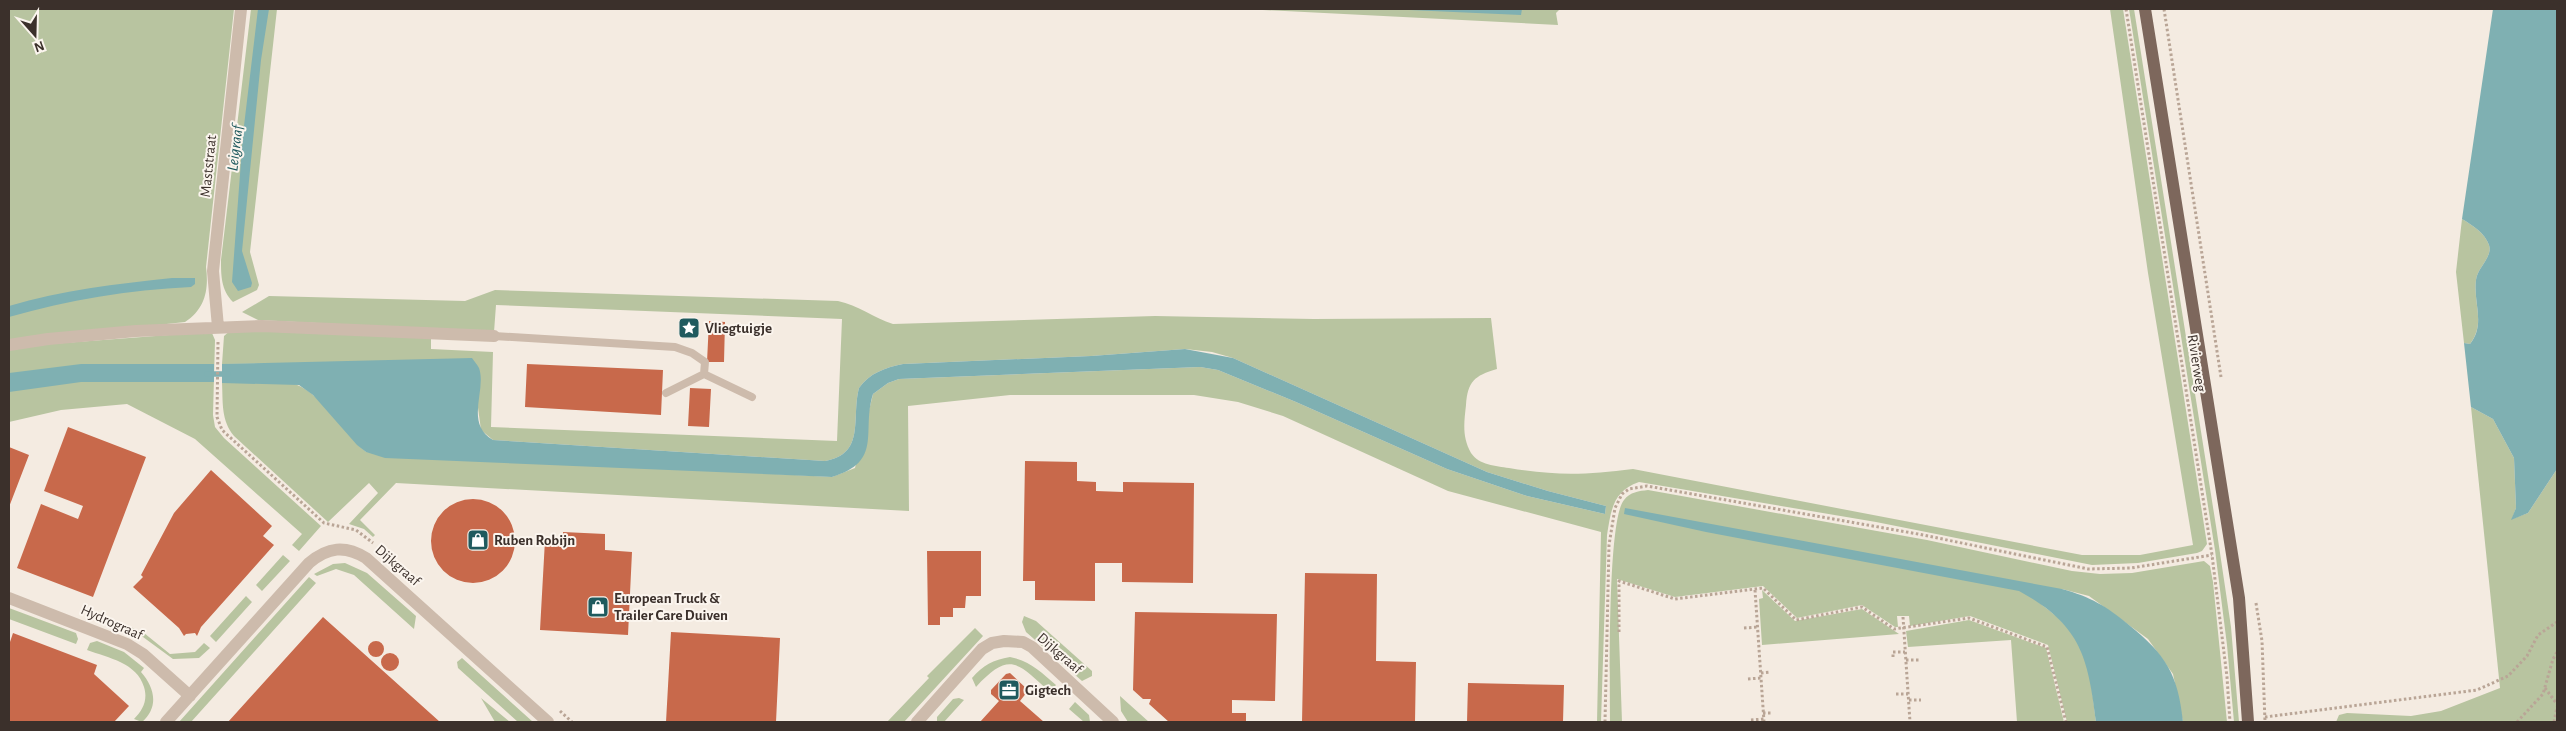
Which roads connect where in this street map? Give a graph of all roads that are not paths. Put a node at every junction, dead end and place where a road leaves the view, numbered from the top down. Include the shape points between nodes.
1 (241, 9) edge
2 (2145, 9) edge
3 (218, 327) junction
4 (494, 336) joint
5 (9, 345) edge
6 (704, 374) junction
7 (666, 393) dead end
8 (752, 398) dead end
9 (9, 598) edge
10 (190, 696) junction
11 (166, 722) edge
12 (548, 722) edge
13 (917, 722) edge
14 (1113, 722) edge
15 (2248, 722) edge

1 - 3 street, Maststraat via 213,271
2 - 15 main road, Rivierweg via 2239,598
3 - 4 street
3 - 5 street via 58,338
4 - 6 lane via 675,347 705,362
6 - 7 lane
6 - 8 lane
9 - 10 street, Hydrograaf via 128,644
10 - 11 street, Dijkgraaf
10 - 12 street, Dijkgraaf via 309,563 326,551 346,549 366,558
13 - 14 street, Dijkgraaf via 982,649 992,643 1014,640 1032,647

